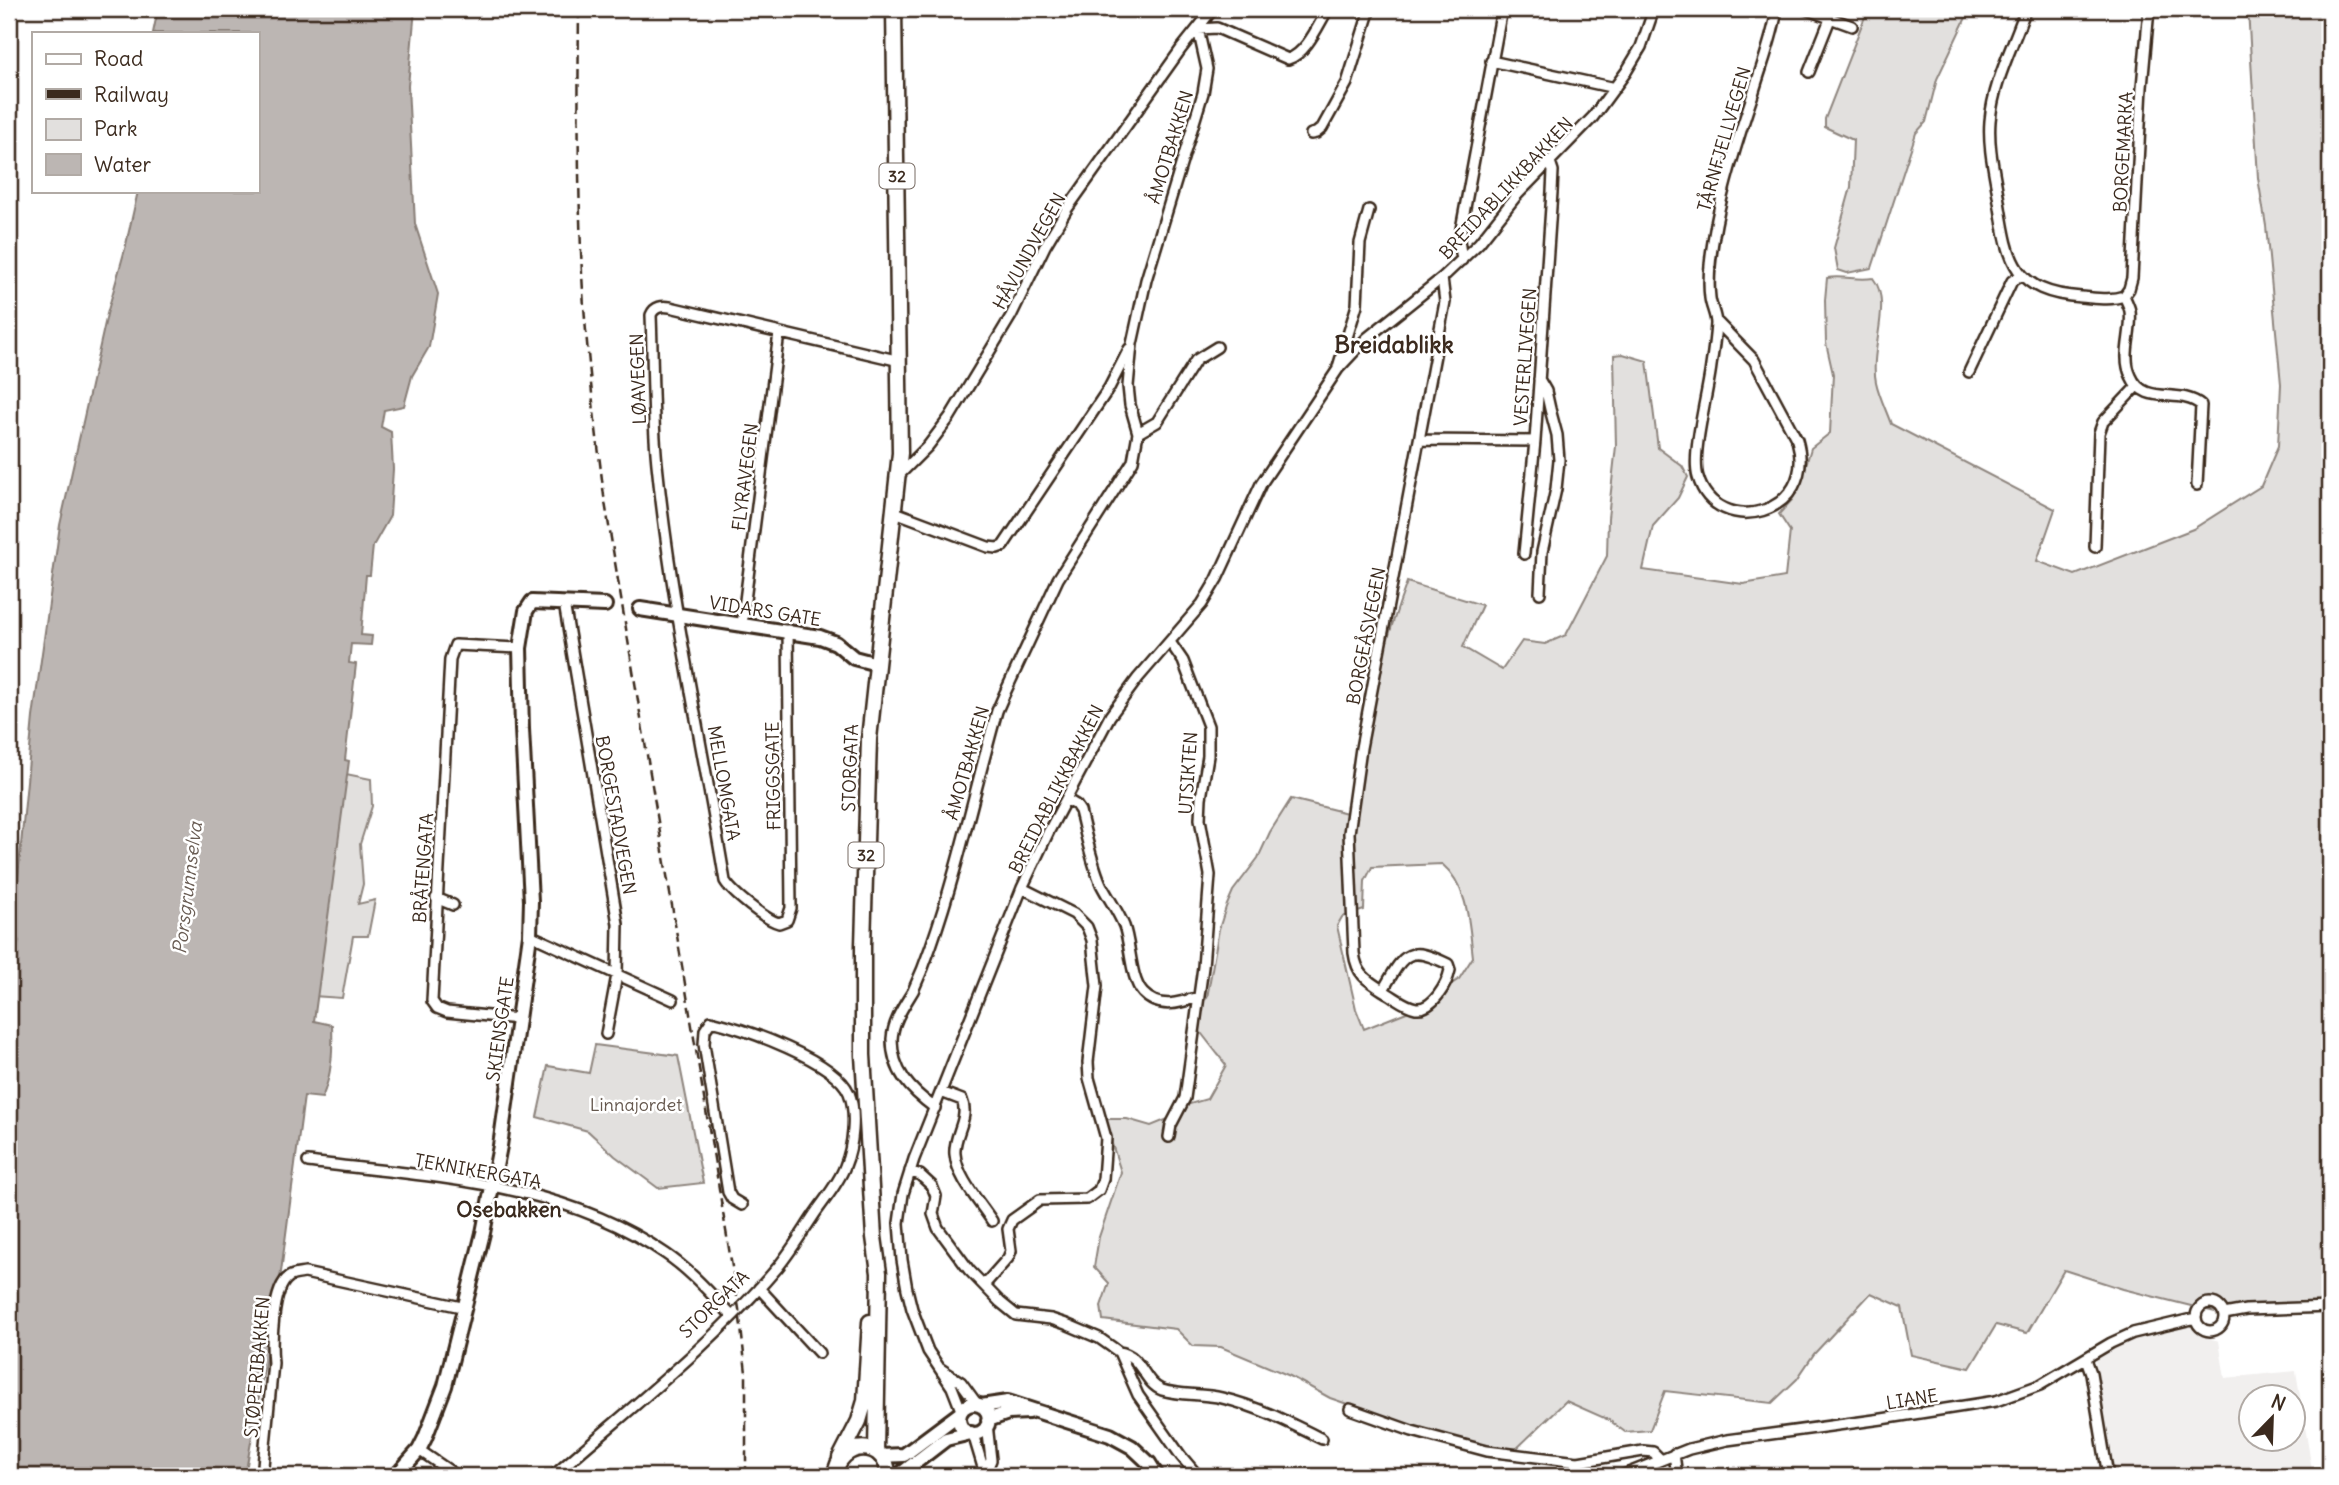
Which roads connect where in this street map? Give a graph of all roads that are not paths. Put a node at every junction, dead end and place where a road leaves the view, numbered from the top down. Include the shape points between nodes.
1 (894, 9) edge
2 (1213, 9) edge
3 (1328, 9) edge
4 (1370, 9) edge
5 (1502, 9) edge
6 (1654, 9) edge
7 (1777, 9) edge
8 (1805, 9) edge
9 (2149, 9) edge
10 (2024, 14) dead end
11 (1830, 19) junction
12 (1852, 26) dead end
13 (1198, 29) junction
14 (1491, 61) junction
15 (1809, 72) dead end
16 (1615, 88) junction
17 (1311, 134) dead end
18 (1550, 162) junction
19 (1368, 210) dead end
20 (1462, 260) junction
21 (2021, 275) junction
22 (1443, 278) junction
23 (2124, 296) junction
24 (1716, 321) junction
25 (779, 333) junction
26 (1132, 344) junction
27 (1217, 347) dead end
28 (900, 361) junction
29 (1338, 369) junction
30 (1969, 372) dead end
31 (1538, 378) junction
32 (2137, 386) junction
33 (1138, 433) junction
34 (1419, 440) junction
35 (1535, 441) junction
36 (899, 475) junction
37 (2197, 485) dead end
38 (894, 512) junction
39 (2095, 547) dead end
40 (1524, 554) dead end
41 (1540, 593) dead end
42 (564, 603) junction
43 (605, 606) dead end
44 (640, 609) dead end
45 (677, 615) junction
46 (742, 624) junction
47 (788, 630) junction
48 (1170, 642) junction
49 (520, 648) junction
50 (877, 664) junction
51 (1066, 799) junction
52 (1022, 888) junction
53 (436, 898) junction
54 (453, 905) dead end
55 (787, 920) joint
56 (530, 935) junction
57 (617, 975) junction
58 (1382, 990) junction
59 (1198, 997) junction
60 (673, 1000) dead end
61 (519, 1019) junction
62 (606, 1034) dead end
63 (941, 1092) junction
64 (935, 1108) junction
65 (1169, 1137) dead end
66 (308, 1163) dead end
67 (910, 1171) junction
68 (493, 1186) junction
69 (742, 1205) dead end
70 (992, 1221) dead end
71 (874, 1237) junction
72 (984, 1285) junction
73 (759, 1288) junction
74 (466, 1307) junction
75 (2330, 1307) edge
76 (2224, 1314) junction
77 (732, 1316) junction
78 (2196, 1318) junction
79 (1119, 1352) junction
80 (819, 1353) dead end
81 (2086, 1359) junction
82 (940, 1369) junction
83 (979, 1405) junction
84 (1350, 1409) dead end
85 (960, 1412) junction
86 (1036, 1412) junction
87 (988, 1422) junction
88 (972, 1433) junction
89 (1322, 1439) dead end
90 (419, 1450) junction
91 (878, 1454) junction
92 (1674, 1454) junction
93 (1661, 1460) junction
94 (837, 1466) edge
95 (985, 1475) edge
96 (262, 1476) edge
97 (397, 1476) edge
98 (457, 1476) edge
99 (553, 1476) edge
100 (822, 1476) edge
101 (888, 1476) edge
102 (898, 1476) edge
103 (1157, 1476) edge
104 (1198, 1476) edge
105 (1621, 1476) edge
106 (1677, 1476) edge
107 (2108, 1476) edge

1 - 28 main road, STORGATA / 32
2 - 13 street, HÅVUNDVEGEN
3 - 13 street via 1307,42 1288,59 1217,28
4 - 17 street via 1347,83 1322,128
5 - 14 street
6 - 16 street, BREIDABLIKKBAKKEN via 1641,47
7 - 24 street, TÅRNFJELLVEGEN via 1715,228 1710,298
8 - 11 street
9 - 23 street, BORGEMARKA via 2132,278
10 - 21 street via 1990,120 2006,244
11 - 12 street
11 - 15 street
13 - 26 street, ÅMOTBAKKEN via 1208,69 1203,93 1146,280
13 - 36 street, HÅVUNDVEGEN via 1067,209 1011,316 950,417
14 - 16 street
14 - 20 street via 1459,240
16 - 18 street, BREIDABLIKKBAKKEN
18 - 20 street, BREIDABLIKKBAKKEN
18 - 31 street, VESTERLIVEGEN via 1552,192
19 - 29 street via 1360,243 1357,305
20 - 22 street, BREIDABLIKKBAKKEN
21 - 23 street via 2034,286 2060,295
21 - 30 street via 2012,281
22 - 29 street, BREIDABLIKKBAKKEN via 1367,338
22 - 34 street, BORGEÅSVEGEN via 1445,302
23 - 32 street via 2130,311 2127,360
24 - 24 street, TÅRNFJELLVEGEN via 1697,474 1708,497 1719,505 1746,513 1764,512 1794,486 1801,454 1754,360
25 - 28 street, LØAVEGEN
25 - 45 street, LØAVEGEN via 670,307 653,311 657,463
25 - 46 street, FLYRAVEGEN
26 - 33 street, ÅMOTBAKKEN via 1128,387
26 - 38 street via 1109,388 1003,546 988,547
27 - 33 street via 1196,360 1157,422
28 - 36 main road, STORGATA / 32
29 - 48 street, BREIDABLIKKBAKKEN via 1261,484 1202,604
31 - 35 street, VESTERLIVEGEN
31 - 41 street via 1546,390 1559,448
32 - 37 street via 2158,396 2194,399 2201,405
32 - 39 street via 2103,422 2099,433
33 - 64 street, ÅMOTBAKKEN via 1126,476 1058,579 1004,695 943,913 923,969 894,1027 893,1052 902,1078
34 - 35 street
34 - 58 street, BORGEÅSVEGEN via 1349,833 1356,966
35 - 40 street, VESTERLIVEGEN
36 - 38 main road, STORGATA / 32
38 - 50 main road, STORGATA / 32
42 - 43 street
42 - 49 street, SKIENSGATE via 533,601 528,606
42 - 57 street, BORGESTADVEGEN via 616,901
44 - 45 street, VIDARS GATE
45 - 46 street, VIDARS GATE
45 - 55 street, MELLOMGATA via 725,881 774,922
46 - 47 street, VIDARS GATE
47 - 50 street, VIDARS GATE via 820,636 854,658
47 - 55 street, FRIGGSGATE via 791,908
48 - 51 street, BREIDABLIKKBAKKEN via 1110,716
48 - 59 street, UTSIKTEN via 1183,661 1208,726 1200,819 1210,888
49 - 53 street, BRÅTENGATA via 455,645 450,659
49 - 56 street, SKIENSGATE
50 - 71 main road, STORGATA / 32 via 869,739 863,1004
51 - 52 street, BREIDABLIKKBAKKEN
51 - 59 street via 1080,811 1098,876 1125,928 1143,994 1168,1005
52 - 63 street, BREIDABLIKKBAKKEN
52 - 72 street via 1074,914 1092,940 1097,986 1088,1062 1106,1138 1103,1179 1099,1190 1087,1199 1040,1200 1012,1220 1008,1258
53 - 54 street
53 - 61 street, BRÅTENGATA via 432,1001 447,1012
56 - 57 street
56 - 61 street, SKIENSGATE
57 - 60 street
57 - 62 street, BORGESTADVEGEN
58 - 58 street, BORGEÅSVEGEN via 1405,1004 1430,1005 1449,976 1448,964 1425,953 1412,954 1398,963
59 - 65 street, UTSIKTEN via 1185,1098
61 - 68 street, SKIENSGATE
63 - 64 street, BREIDABLIKKBAKKEN
63 - 70 street via 965,1105 955,1146 957,1163
64 - 67 street, BREIDABLIKKBAKKEN
66 - 68 street, TEKNIKERGATA
67 - 72 street via 932,1186 938,1228
67 - 82 street, BREIDABLIKKBAKKEN via 899,1223 902,1260 918,1326
68 - 74 street, SKIENSGATE
68 - 77 street, TEKNIKERGATA via 562,1203 621,1228 666,1254
69 - 73 street, STORGATA via 728,1192 705,1044 705,1030 711,1021 788,1048 832,1073 849,1093 850,1152 845,1169 793,1247
71 - 91 main road, STORGATA / 32
71 - 94 main road, STORGATA / 32 via 865,1401
72 - 79 street via 1016,1315 1066,1324
73 - 77 street, STORGATA
73 - 80 street
74 - 90 street, SKIENSGATE via 445,1386
74 - 96 street, STØPERIBAKKEN via 305,1273 291,1275 279,1293 271,1345
75 - 76 street
76 - 78 street via 2217,1305 2205,1304
76 - 78 street via 2221,1326 2209,1331
77 - 99 street, STORGATA
78 - 81 street, LIANE via 2133,1334
79 - 89 street via 1130,1356 1153,1384 1164,1390 1222,1398
79 - 104 street via 1138,1395
81 - 92 street, LIANE via 2040,1385 1996,1401 1727,1440
81 - 107 street
82 - 83 street, BREIDABLIKKBAKKEN via 961,1382
82 - 85 street, BREIDABLIKKBAKKEN
83 - 85 street
83 - 86 street via 1008,1402
83 - 87 street via 987,1412
84 - 93 street via 1487,1451 1578,1462 1643,1451 1653,1452
85 - 88 street via 961,1427
85 - 91 street via 904,1455
86 - 87 street via 1007,1413
86 - 103 street via 1121,1440 1142,1456
87 - 88 street via 982,1431
87 - 95 street via 991,1460
88 - 95 street
88 - 102 street via 946,1439
90 - 97 street, SKIENSGATE
90 - 98 street
91 - 94 main road, 32 via 856,1448
91 - 101 main road, 32
92 - 93 street, LIANE
92 - 106 street
93 - 105 street, LIANE
94 - 100 main road, 32

